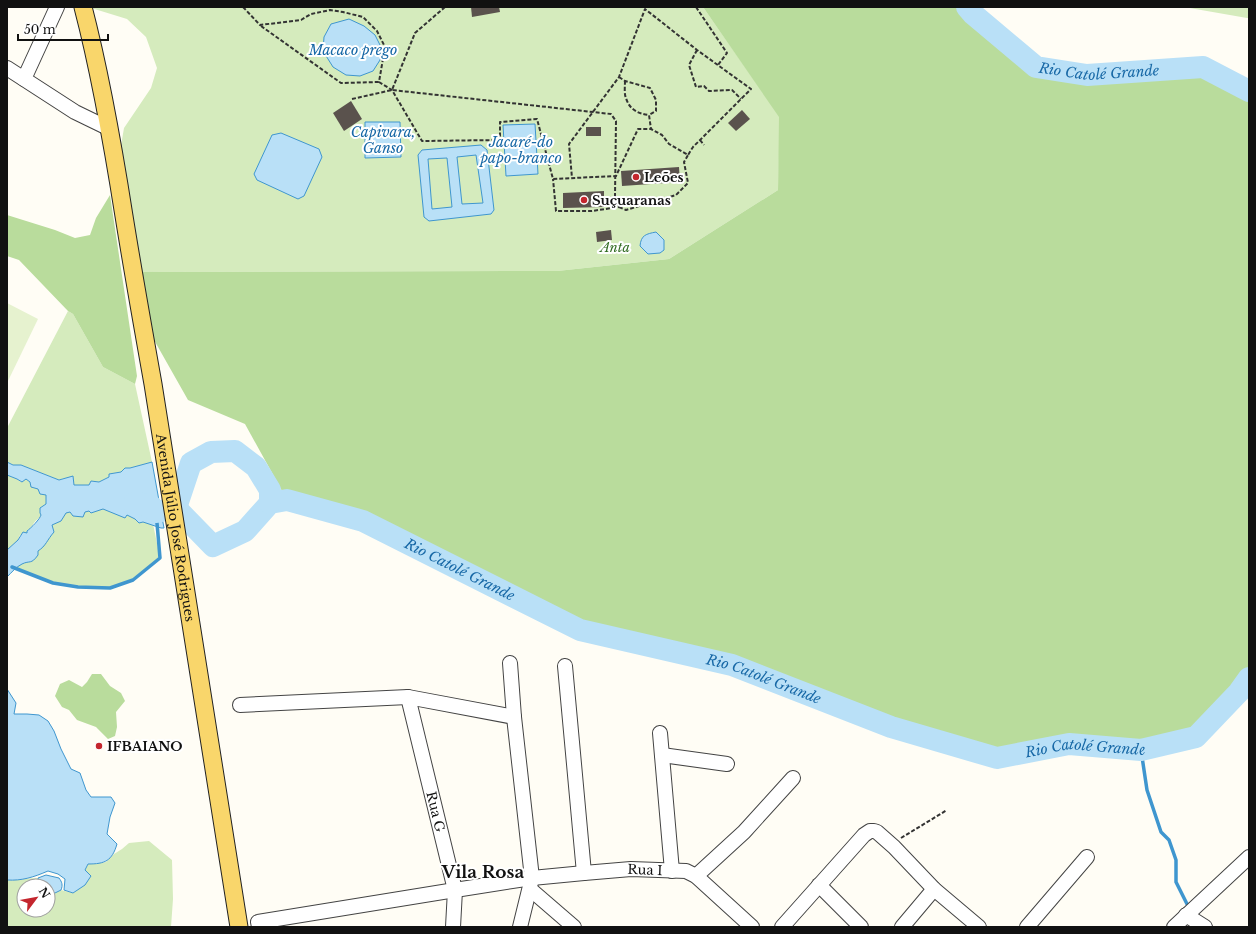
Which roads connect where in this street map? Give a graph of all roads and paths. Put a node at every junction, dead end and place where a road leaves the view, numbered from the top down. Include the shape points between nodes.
1 (57, 7) edge
2 (243, 7) edge
3 (445, 7) edge
4 (696, 7) edge
5 (81, 10) edge
6 (260, 25) junction
7 (697, 50) junction
8 (718, 65) junction
9 (7, 68) edge
10 (620, 77) junction
11 (24, 79) junction
12 (625, 81) junction
13 (379, 82) junction
14 (392, 90) junction
15 (352, 99) dead end
16 (741, 99) junction
17 (594, 113) junction
18 (649, 115) junction
19 (110, 129) junction
20 (651, 129) junction
21 (700, 140) junction
22 (704, 145) dead end
23 (688, 155) junction
24 (616, 176) junction
25 (572, 178) junction
26 (553, 179) junction
27 (619, 207) junction
28 (510, 664) dead end
29 (565, 666) dead end
30 (408, 697) junction
31 (240, 705) dead end
32 (514, 717) junction
33 (660, 733) dead end
34 (662, 755) junction
35 (727, 764) dead end
36 (793, 778) dead end
37 (947, 810) dead end
38 (894, 846) junction
39 (1087, 857) dead end
40 (1249, 857) edge
41 (672, 871) junction
42 (584, 873) junction
43 (696, 876) junction
44 (531, 884) junction
45 (819, 885) junction
46 (934, 889) junction
47 (455, 890) junction
48 (1186, 915) junction
49 (258, 925) edge
50 (239, 927) edge
51 (453, 927) edge
52 (520, 927) edge
53 (574, 927) edge
54 (752, 927) edge
55 (782, 927) edge
56 (861, 927) edge
57 (902, 927) edge
58 (979, 927) edge
59 (1027, 927) edge
60 (1174, 927) edge
61 (1205, 927) edge

1 - 11 street
2 - 6 path
3 - 14 path via 415,33
4 - 8 path via 726,53
5 - 19 main road, Avenida Júlio José Rodrigues via 98,67
6 - 13 path via 341,83
6 - 13 path via 301,20 310,14 330,10 363,18 377,32 385,47
7 - 8 path
7 - 10 path via 645,9
7 - 16 path via 689,66 696,87 704,86 709,91 732,90
8 - 16 path via 751,89
9 - 11 street
10 - 12 path
10 - 17 path
11 - 19 street via 75,112
12 - 18 path via 626,98 632,109 640,114
12 - 18 path via 650,88 656,100 656,110
13 - 14 path
14 - 15 path
14 - 17 path
14 - 26 path via 422,141 500,140 500,122 537,119
16 - 21 path
17 - 24 path via 611,114 616,121
17 - 25 path via 569,144
18 - 20 path
19 - 50 main road, Avenida Júlio José Rodrigues
20 - 23 path
20 - 24 path via 638,129
21 - 22 path
21 - 23 path
23 - 27 path via 684,162 688,183 676,195 626,210
24 - 25 path
24 - 27 path via 615,196
25 - 26 path
26 - 27 path via 556,211 592,211
28 - 32 street
29 - 42 street
30 - 31 street
30 - 32 street
30 - 47 street, Rua G
32 - 44 street
33 - 34 street
34 - 35 street
34 - 41 street
36 - 43 street via 744,832
37 - 38 path via 902,836
38 - 45 street via 877,832 870,831
38 - 46 street
39 - 59 street
40 - 48 street
41 - 42 street, Rua I via 631,869
41 - 43 street, Rua I via 686,871
42 - 44 street, Rua I
43 - 54 street
44 - 47 street, Rua I
44 - 52 street
44 - 53 street
45 - 55 street
45 - 56 street
46 - 57 street
46 - 58 street
47 - 49 street, Rua I
47 - 51 street, Rua G
48 - 60 street
48 - 61 street

